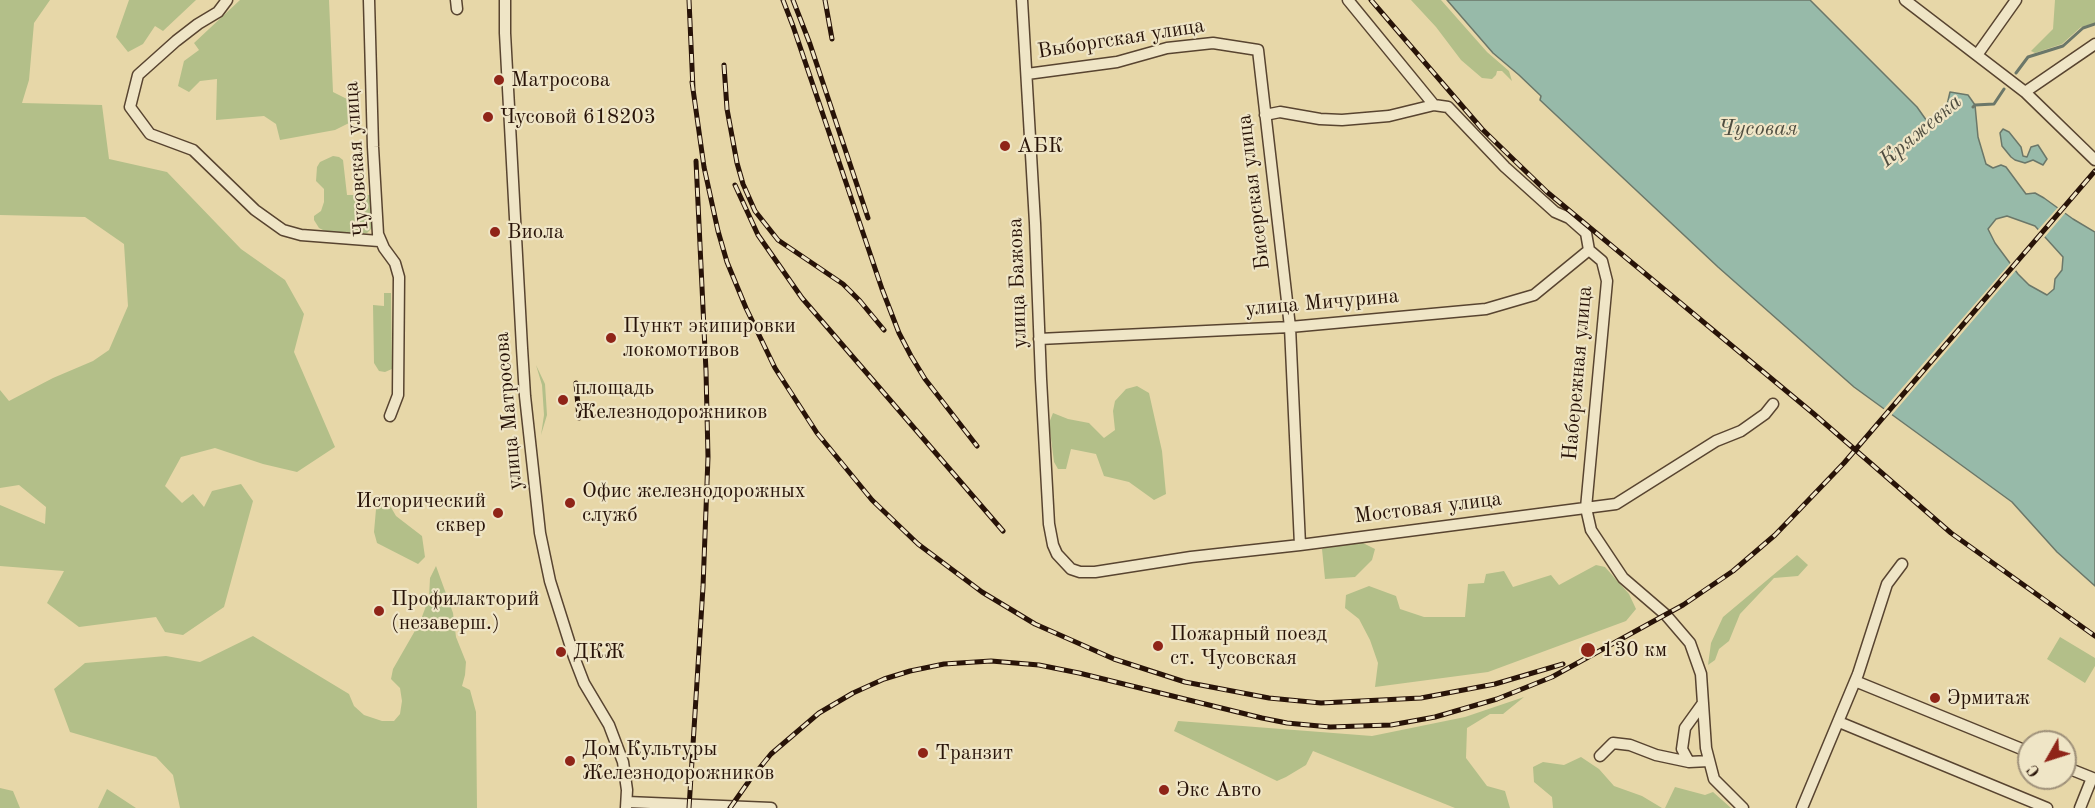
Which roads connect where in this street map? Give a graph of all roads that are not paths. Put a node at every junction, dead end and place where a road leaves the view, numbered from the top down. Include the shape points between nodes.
1 (227, 0) edge
2 (369, 0) edge
3 (505, 0) edge
4 (1022, 0) edge
5 (1348, 0) edge
6 (1905, 0) edge
7 (2016, 0) edge
8 (2095, 44) edge
9 (1258, 50) joint
10 (1977, 55) junction
11 (1027, 74) junction
12 (2025, 92) junction
13 (1434, 105) junction
14 (1265, 115) junction
15 (2095, 160) edge
16 (379, 241) junction
17 (1588, 250) junction
18 (1290, 327) junction
19 (1039, 339) junction
20 (1773, 404) dead end
21 (390, 416) dead end
22 (1586, 508) junction
23 (1300, 545) junction
24 (1063, 562) joint
25 (1902, 564) dead end
26 (1856, 681) junction
27 (1703, 703) junction
28 (1839, 722) junction
29 (2017, 747) edge
30 (1600, 756) dead end
31 (1709, 761) junction
32 (1689, 762) junction
33 (2077, 772) edge
34 (2094, 779) edge
35 (627, 805) edge
36 (771, 808) edge
37 (1743, 808) edge
38 (1802, 808) edge
39 (2047, 808) edge
40 (2080, 808) edge

1 - 16 street via 218,12 176,40 138,75 130,107 150,134 193,150 255,210 283,230
2 - 16 street, Чусовская улица via 372,147
3 - 35 street, улица Матросова via 523,367 540,533 550,581 574,657 621,756
4 - 11 street, улица Бажова
5 - 13 street, Набережная улица
6 - 10 street
7 - 10 street
8 - 12 street
9 - 11 street, Выборгская улица via 1201,44 1167,48 1117,62
9 - 14 street, Бисерская улица
10 - 12 street
11 - 19 street, улица Бажова
12 - 15 street
13 - 14 street via 1389,116 1342,120 1281,112
13 - 17 street, Набережная улица via 1448,107 1505,167 1555,212 1586,233
14 - 18 street, Бисерская улица
16 - 21 street, Чусовская улица via 395,263 399,277 398,395
17 - 18 street, улица Мичурина via 1534,295 1486,309
17 - 22 street, Набережная улица via 1602,261 1607,281
18 - 19 street, улица Мичурина
18 - 23 street, Бисерская улица
19 - 24 street, улица Бажова via 1050,524 1053,545
20 - 22 street, Мостовая улица via 1741,431 1716,441 1616,504
22 - 23 street, Мостовая улица
22 - 27 street, Набережная улица via 1591,530 1623,578 1666,615 1690,643 1701,674
23 - 24 street, Мостовая улица via 1092,573 1074,570
25 - 26 street via 1887,584
26 - 28 street
26 - 29 street
27 - 31 street, Набережная улица
27 - 32 street via 1685,728 1682,749
28 - 38 street
28 - 39 street
30 - 32 street via 1613,743
31 - 32 street
31 - 37 street, Набережная улица via 1714,779
33 - 34 street
34 - 40 street
35 - 36 street

